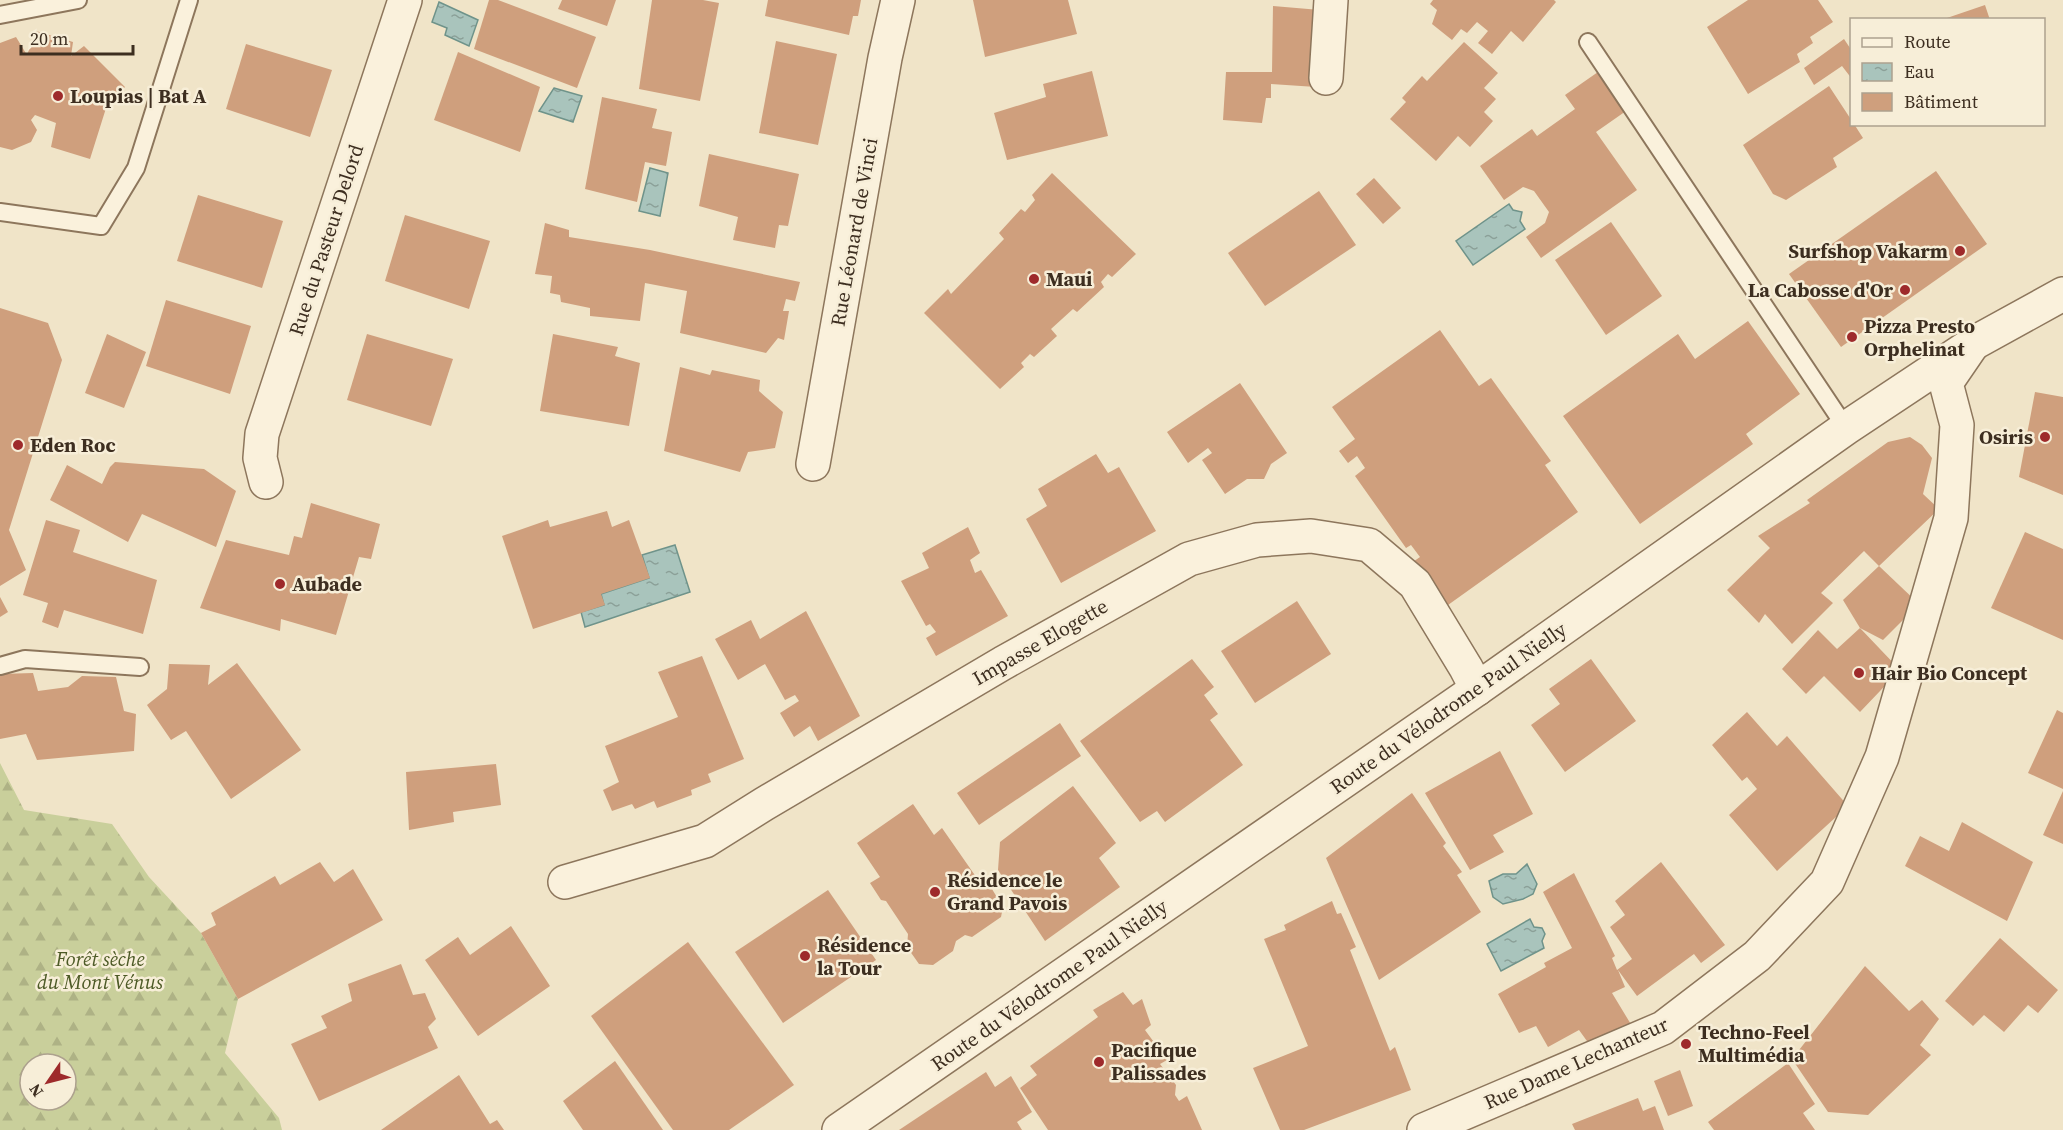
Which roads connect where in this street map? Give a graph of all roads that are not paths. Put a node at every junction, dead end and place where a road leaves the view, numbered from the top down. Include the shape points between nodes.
1 (78, 0) edge
2 (189, 0) edge
3 (405, 0) edge
4 (898, 0) edge
5 (1331, 0) edge
6 (0, 15) edge
7 (1588, 42) dead end
8 (1326, 78) dead end
9 (0, 212) edge
10 (2063, 294) edge
11 (1974, 343) junction
12 (1846, 428) junction
13 (813, 464) dead end
14 (266, 482) dead end
15 (0, 666) edge
16 (140, 667) dead end
17 (1477, 689) junction
18 (565, 882) dead end
19 (839, 1130) edge
20 (1424, 1130) edge

1 - 6 lane
2 - 9 lane via 136,168 101,226
3 - 14 street, Rue du Pasteur Delord via 262,434 260,458
4 - 13 street, Rue Léonard de Vinci
5 - 8 street
7 - 12 lane
10 - 11 street, Route du Vélodrome Paul Nielly
11 - 12 street, Route du Vélodrome Paul Nielly
11 - 20 street, Rue Dame Lechanteur via 1946,383 1957,425 1951,518 1882,757 1827,882 1757,956 1663,1028
12 - 17 street, Route du Vélodrome Paul Nielly
15 - 16 lane via 25,660
17 - 18 street, Impasse Elogette via 1415,584 1368,545 1311,536 1257,540 1189,559 1170,569 993,669 705,841
17 - 19 street, Route du Vélodrome Paul Nielly

